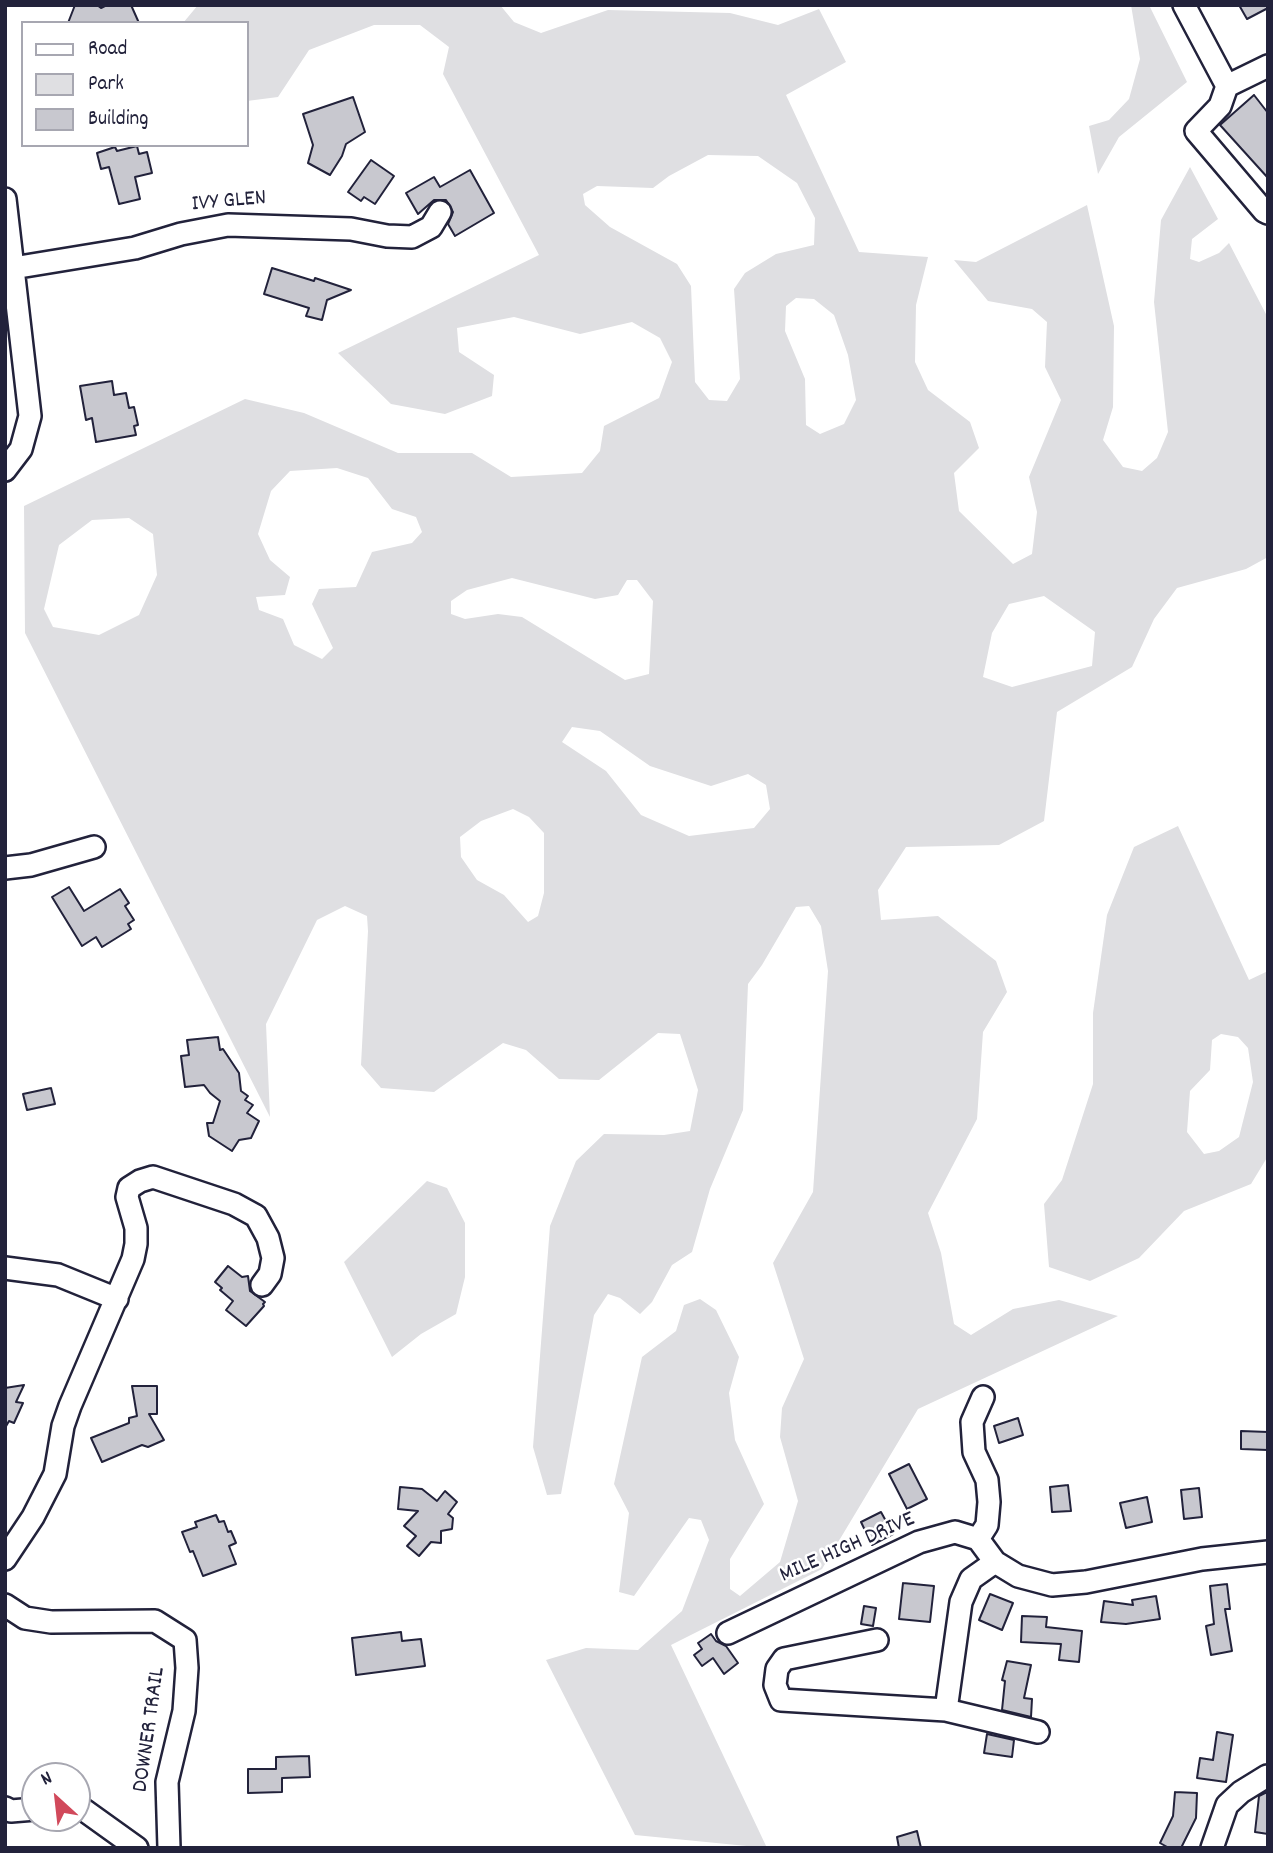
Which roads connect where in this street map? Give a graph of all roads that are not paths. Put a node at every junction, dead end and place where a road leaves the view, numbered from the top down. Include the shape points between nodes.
1 (1184, 5) edge
2 (1268, 66) edge
3 (1227, 86) junction
4 (5, 199) edge
5 (440, 212) dead end
6 (1268, 213) edge
7 (13, 268) junction
8 (5, 470) edge
9 (94, 847) dead end
10 (5, 868) edge
11 (5, 1268) edge
12 (262, 1284) dead end
13 (117, 1299) junction
14 (983, 1397) dead end
15 (978, 1539) junction
16 (1268, 1552) edge
17 (5, 1559) edge
18 (995, 1562) junction
19 (5, 1605) edge
20 (728, 1633) dead end
21 (877, 1640) dead end
22 (946, 1710) junction
23 (1038, 1732) dead end
24 (1268, 1775) edge
25 (91, 1815) edge
26 (137, 1848) edge
27 (169, 1848) edge
28 (1212, 1848) edge

1 - 3 street
2 - 3 street
3 - 6 street via 1220,106 1196,131
4 - 7 street
5 - 7 street, IVY GLEN via 431,227 412,237 351,229 228,225 135,248
7 - 8 street via 30,416 22,449
9 - 10 street
11 - 13 street via 58,1275
12 - 13 street via 273,1258 256,1216 153,1177 130,1188 127,1197 136,1244
13 - 17 street via 70,1406 55,1474
14 - 15 street via 972,1422 974,1452 987,1480 989,1502 987,1525
15 - 18 street
15 - 20 street, MILE HIGH DRIVE via 955,1532 919,1542
16 - 18 street via 1052,1585 1018,1576
18 - 22 street via 971,1579 961,1602
19 - 27 street, DOWNER TRAIL via 25,1618 51,1622 155,1621 185,1640 184,1711 167,1782
21 - 22 street via 785,1659 777,1669 775,1685 781,1700
22 - 23 street
24 - 28 street via 1227,1805
25 - 26 street

